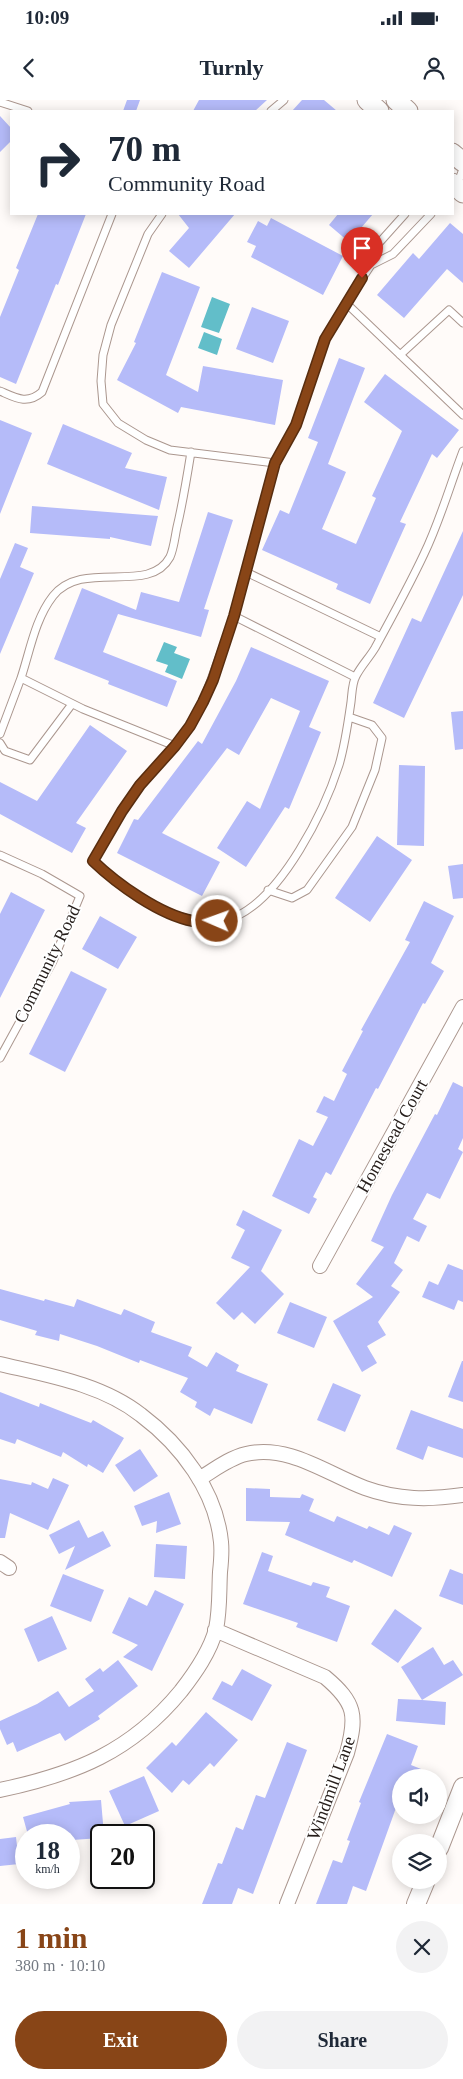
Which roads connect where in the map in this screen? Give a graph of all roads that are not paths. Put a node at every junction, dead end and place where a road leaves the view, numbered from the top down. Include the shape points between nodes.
1 (284, 100) edge
2 (367, 100) edge
3 (396, 100) edge
4 (0, 102) edge
5 (25, 110) edge
6 (272, 110) edge
7 (377, 110) edge
8 (407, 110) edge
9 (454, 155) edge
10 (463, 164) edge
11 (112, 215) edge
12 (161, 215) edge
13 (404, 215) edge
14 (430, 215) edge
15 (371, 265) junction
16 (346, 303) junction
17 (463, 322) edge
18 (400, 355) junction
19 (0, 391) edge
20 (463, 415) edge
21 (191, 452) junction
22 (463, 452) edge
23 (275, 463) junction
24 (246, 572) junction
25 (234, 616) junction
26 (381, 637) junction
27 (355, 677) junction
28 (21, 678) junction
29 (72, 704) junction
30 (349, 717) junction
31 (0, 734) edge
32 (0, 743) edge
33 (175, 746) junction
34 (0, 855) edge
35 (268, 890) junction
36 (463, 1007) edge
37 (0, 1058) edge
38 (320, 1266) dead end
39 (0, 1364) edge
40 (199, 1479) junction
41 (463, 1495) edge
42 (215, 1630) junction
43 (463, 1788) edge
44 (0, 1790) edge
45 (446, 1834) edge
46 (422, 1889) edge
47 (287, 1904) edge
48 (416, 1904) edge

1 - 6 lane
2 - 7 main road
3 - 8 main road
4 - 5 lane
9 - 10 main road
11 - 19 lane via 42,392 35,398 23,400
12 - 21 lane via 148,234 111,325 103,355 103,404 118,423 146,440 170,450
13 - 15 lane via 379,243
14 - 15 lane via 393,254
15 - 16 lane
16 - 18 lane
16 - 23 lane via 325,339 296,425
17 - 18 lane via 449,310
18 - 20 lane
21 - 23 lane
21 - 28 lane via 170,557 148,576 82,579 54,595 42,614
22 - 26 lane via 425,553
23 - 24 lane
24 - 25 lane
24 - 26 lane
25 - 27 lane
25 - 33 lane via 213,680 190,726
26 - 27 lane
27 - 30 lane
28 - 29 lane
28 - 31 lane
29 - 32 lane via 30,760 5,751
29 - 33 lane
30 - 35 lane via 340,763 328,798 288,869
30 - 35 lane via 372,725 382,738 375,770 352,827 307,890 292,898
33 - 35 lane via 140,785 93,861 140,896 194,921 217,921 236,916 254,905
34 - 37 lane, Community Road via 80,896 53,961
36 - 38 street, Homestead Court
39 - 40 street via 82,1385 115,1398 141,1414 175,1446
40 - 41 street via 230,1459 262,1453 292,1456 366,1488 401,1498 424,1500
40 - 42 street via 214,1507 222,1543
42 - 44 street via 191,1678 156,1719 126,1742 78,1768
42 - 47 street, Windmill Lane via 325,1677 346,1699 354,1718 347,1753
43 - 45 street
46 - 48 street

